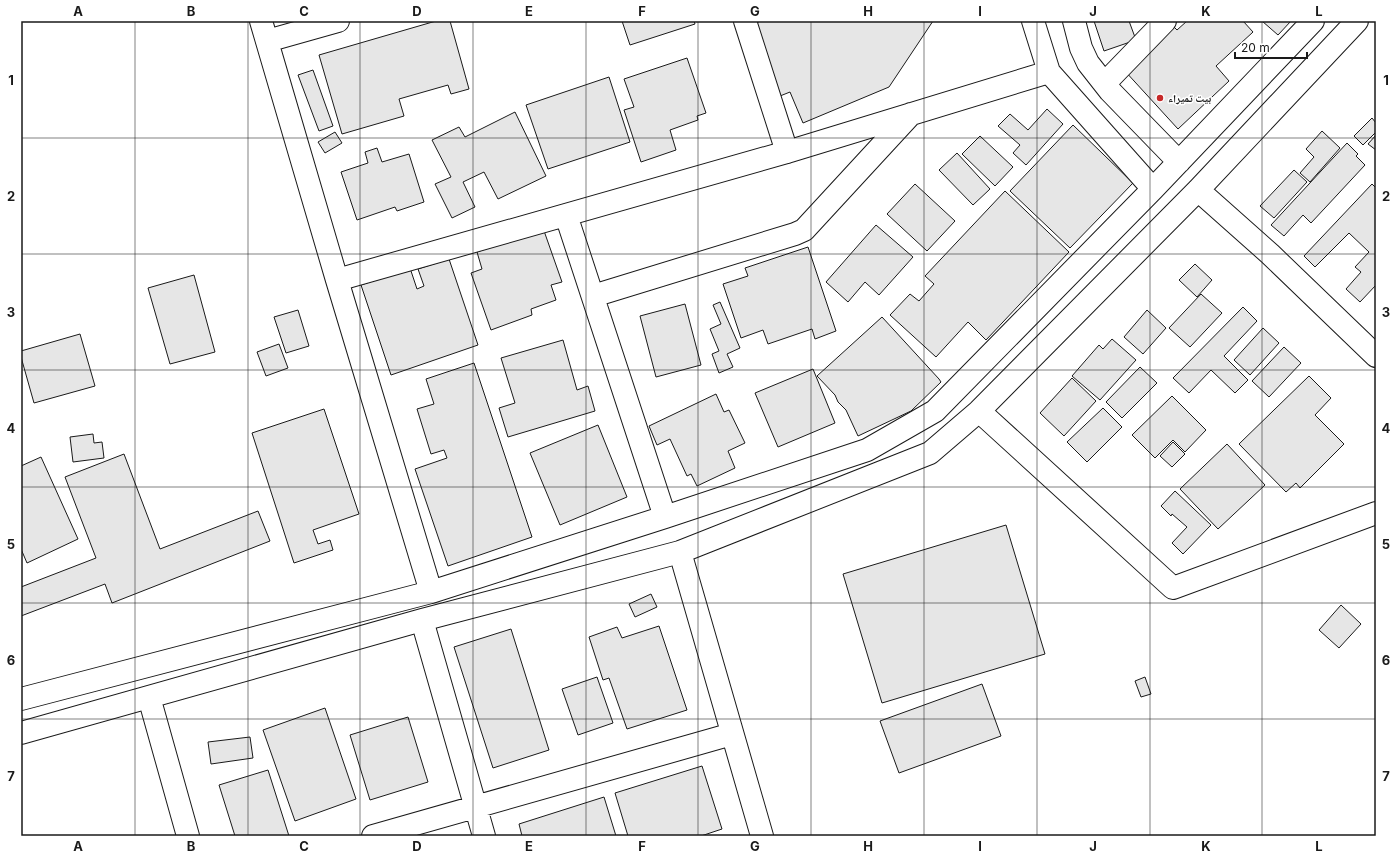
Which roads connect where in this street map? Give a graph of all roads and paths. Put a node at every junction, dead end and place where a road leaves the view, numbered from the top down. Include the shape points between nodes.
1 (338, 21) edge
2 (745, 21) edge
3 (1033, 21) edge
4 (1074, 21) edge
5 (1165, 21) edge
6 (1313, 21) edge
7 (1357, 21) edge
8 (264, 31) edge
9 (1049, 72) junction
10 (1105, 83) junction
11 (911, 114) junction
12 (787, 152) junction
13 (1179, 162) junction
14 (1153, 189) junction
15 (1198, 190) junction
16 (566, 215) junction
17 (336, 280) junction
18 (593, 296) junction
19 (1376, 356) edge
20 (979, 411) junction
21 (1376, 513) edge
22 (665, 517) junction
23 (680, 552) junction
24 (431, 592) junction
25 (422, 620) junction
26 (149, 697) junction
27 (21, 699) edge
28 (21, 733) edge
29 (732, 734) junction
30 (476, 807) junction
31 (188, 836) edge
32 (373, 836) edge
33 (484, 836) edge
34 (762, 836) edge

1 - 8 street
2 - 12 street
3 - 9 street
4 - 10 street via 1088,63
5 - 10 street
6 - 13 street
7 - 15 street
8 - 17 street
9 - 11 street
9 - 14 street
10 - 13 street
11 - 12 street
11 - 18 street via 804,230
12 - 16 street
13 - 14 street
14 - 22 street via 935,412 867,450
15 - 19 street via 1270,254
15 - 20 street
16 - 17 street
16 - 18 street
17 - 24 street
18 - 22 street
20 - 21 street via 1173,588
20 - 23 street via 930,453
22 - 24 street
23 - 25 street
23 - 29 street
24 - 27 street
25 - 26 street
25 - 30 street
26 - 28 street
26 - 31 street
29 - 30 street
29 - 34 street
30 - 32 street
30 - 33 street

